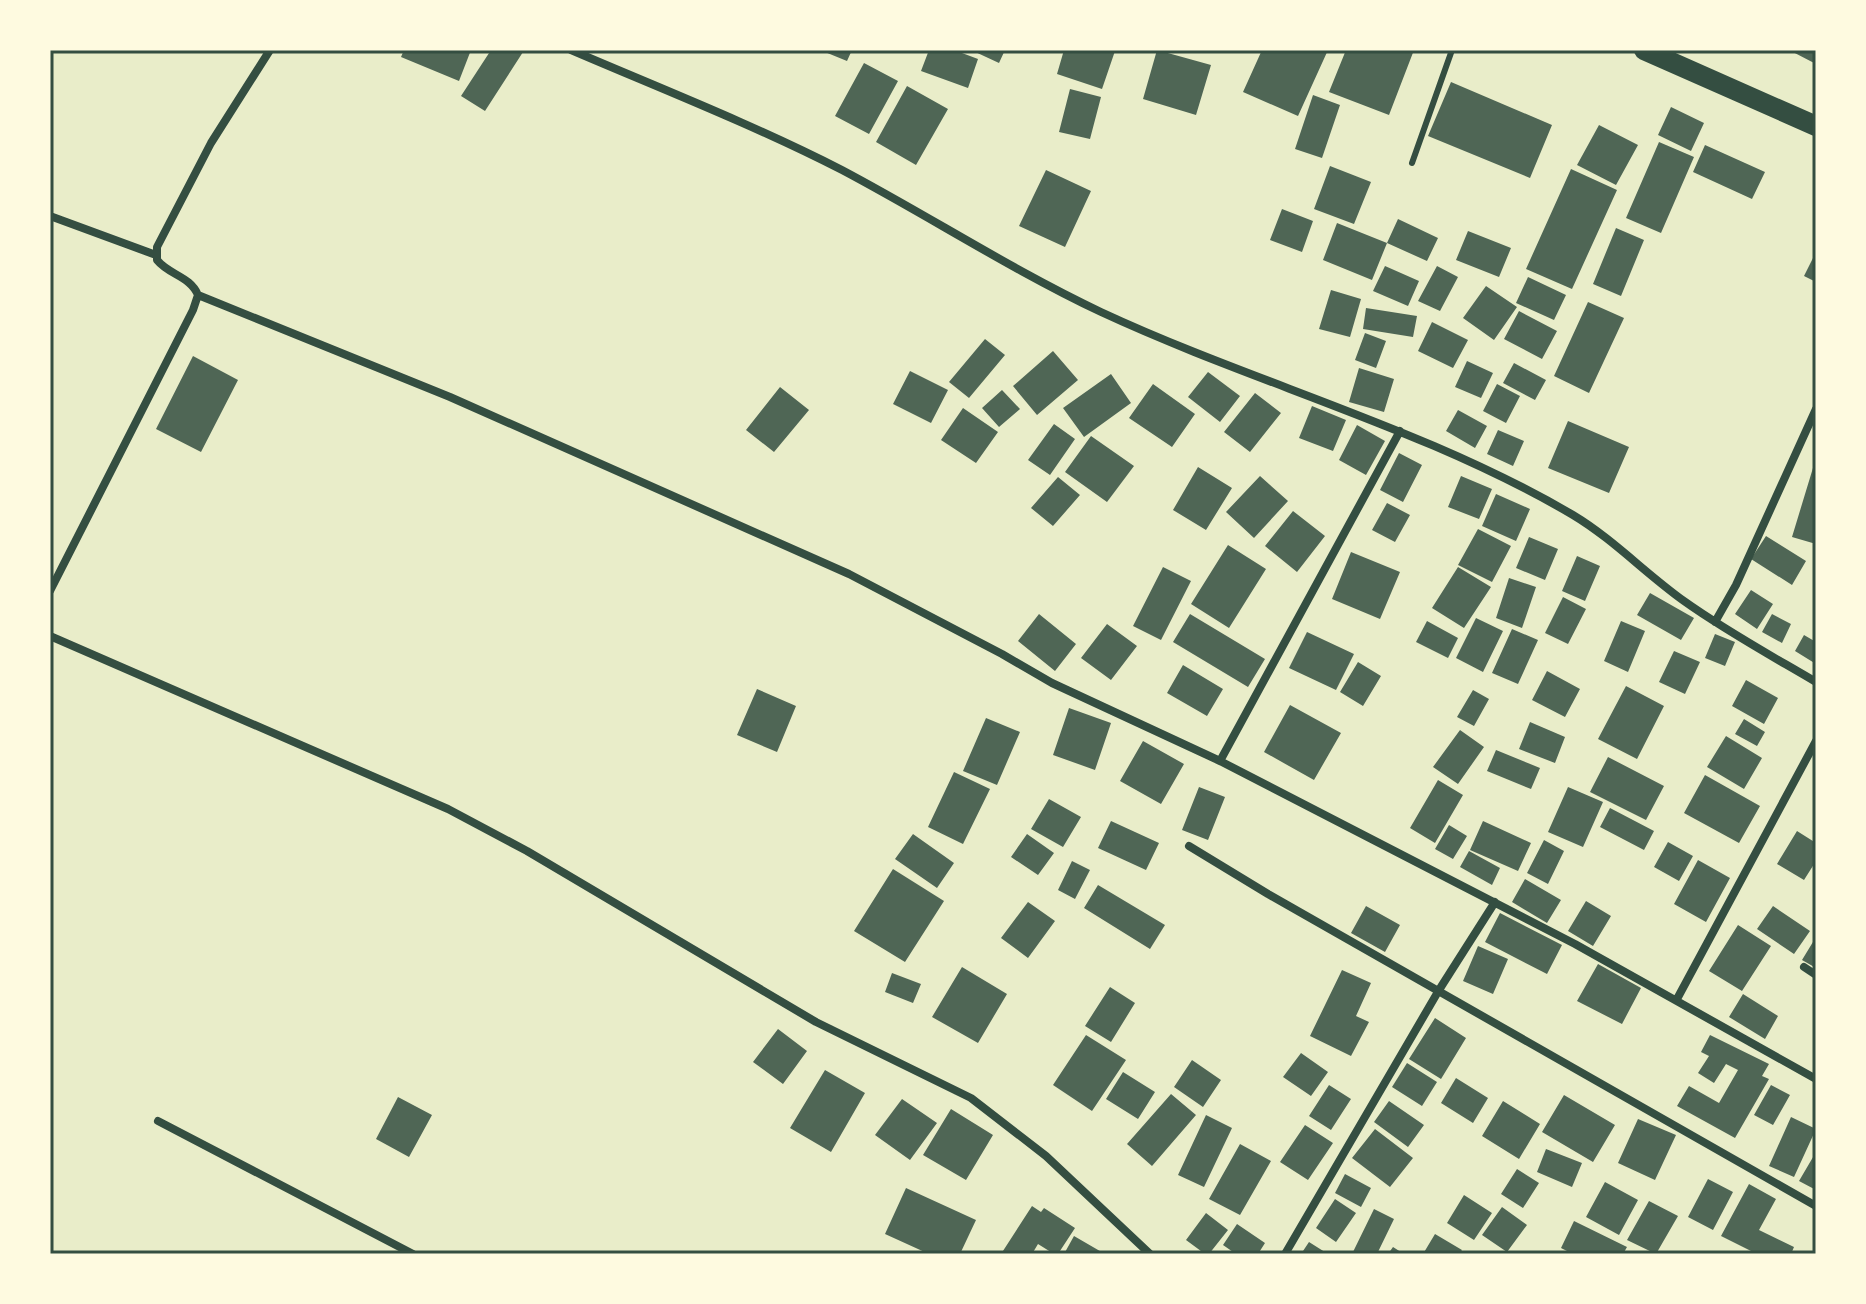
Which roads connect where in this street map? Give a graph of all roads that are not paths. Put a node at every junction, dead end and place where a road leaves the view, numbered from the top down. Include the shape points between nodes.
1 (270, 50) edge
2 (571, 50) edge
3 (1452, 50) edge
4 (1644, 50) edge
5 (1676, 56) edge
6 (1816, 126) edge
7 (1412, 163) dead end
8 (50, 216) edge
9 (156, 255) junction
10 (198, 295) junction
11 (1816, 409) edge
12 (1400, 431) junction
13 (50, 591) edge
14 (1715, 622) junction
15 (50, 636) edge
16 (1816, 682) edge
17 (1816, 741) edge
18 (1220, 761) junction
19 (1189, 846) dead end
20 (1495, 902) junction
21 (1804, 967) dead end
22 (1816, 975) edge
23 (1439, 990) junction
24 (1677, 999) junction
25 (1816, 1079) edge
26 (158, 1121) dead end
27 (1816, 1206) edge
28 (413, 1254) edge
29 (1150, 1254) edge
30 (1285, 1254) edge

1 - 9 street via 211,143
2 - 12 street via 781,140 1098,310
3 - 7 lane
4 - 5 main road
5 - 6 main road
8 - 9 street
9 - 10 street
10 - 13 street
10 - 18 street via 450,397 849,574 1052,683
11 - 14 street
12 - 14 street via 1574,516
12 - 18 street
14 - 16 street
15 - 29 street via 448,809 816,1022 943,1082 1000,1118 1046,1156
17 - 24 street
18 - 20 street
19 - 23 street
20 - 23 street
20 - 24 street
21 - 22 street
23 - 27 street
23 - 30 street
24 - 25 street
26 - 28 street

